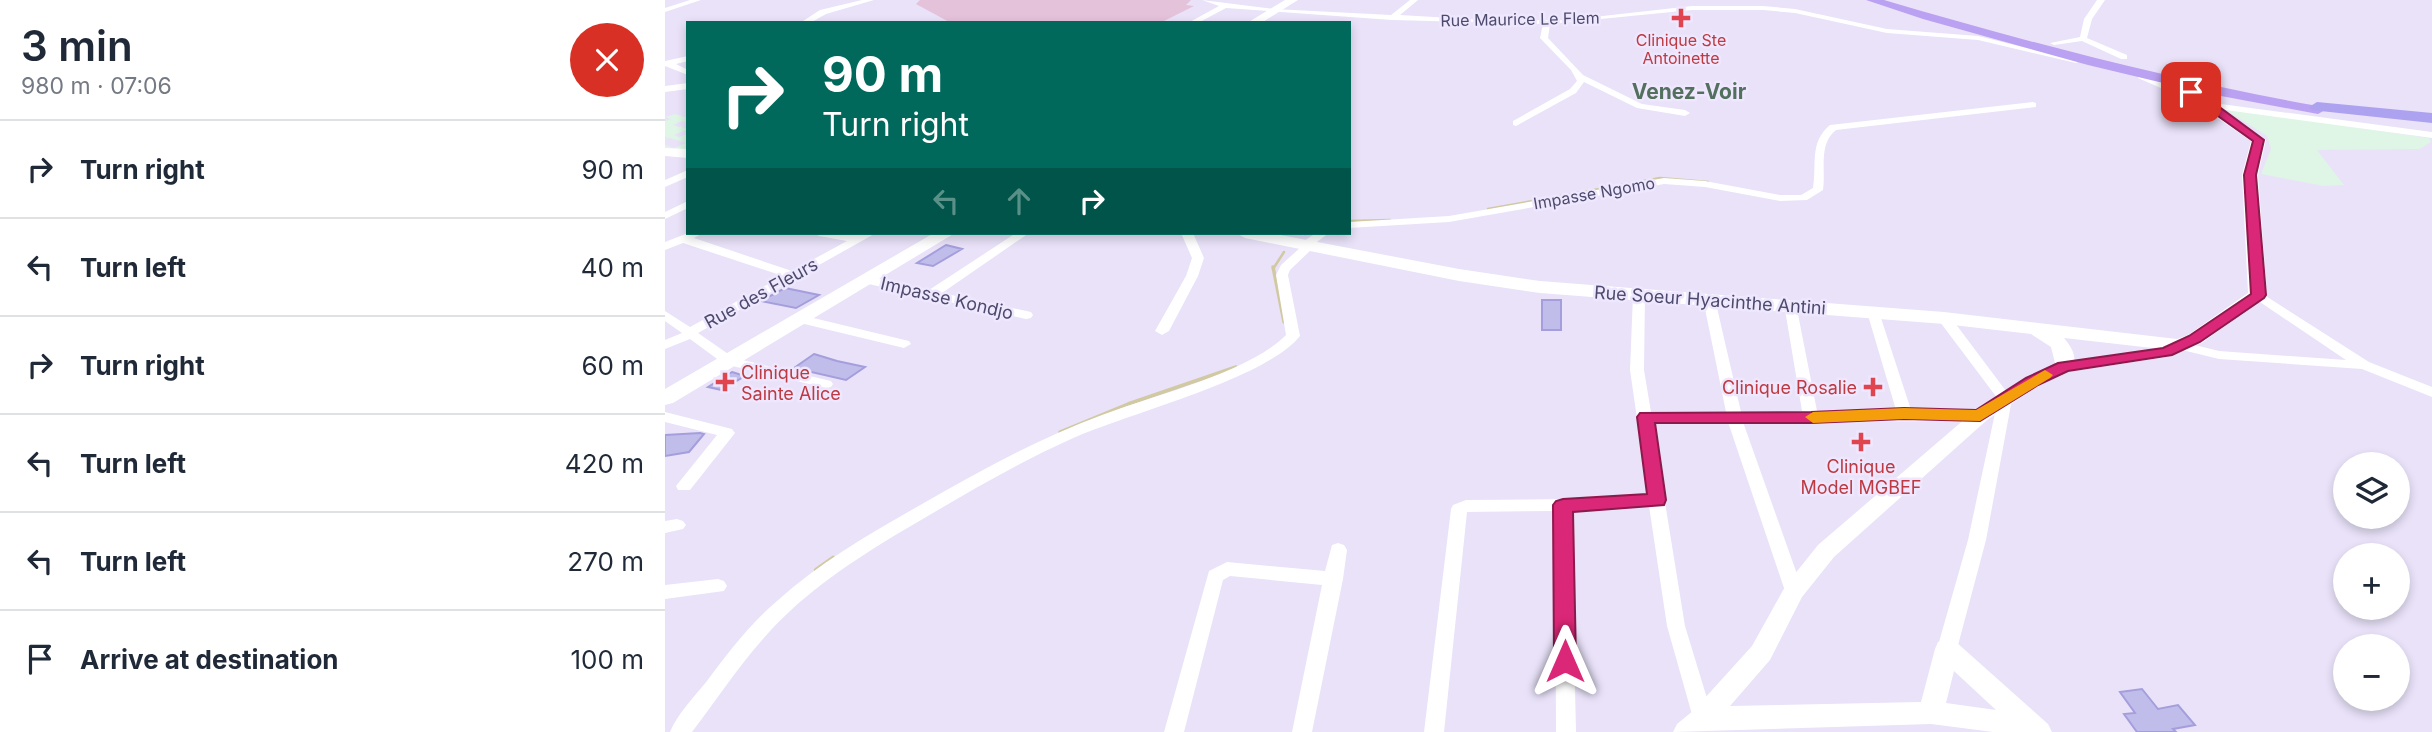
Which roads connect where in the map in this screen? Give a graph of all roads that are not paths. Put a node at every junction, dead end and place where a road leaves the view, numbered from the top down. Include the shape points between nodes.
1 (697, 0) edge
2 (870, 0) edge
3 (1206, 0) edge
4 (1293, 0) edge
5 (1414, 0) edge
6 (1872, 0) edge
7 (2101, 0) edge
8 (824, 4) dead end
9 (1225, 6) junction
10 (837, 8) junction
11 (665, 10) edge
12 (1906, 10) junction
13 (1274, 11) junction
14 (1336, 15) junction
15 (1392, 18) junction
16 (808, 21) edge
17 (1196, 21) edge
18 (1256, 21) edge
19 (1326, 21) edge
20 (1547, 22) junction
21 (2084, 38) junction
22 (2018, 42) junction
23 (2076, 54) junction
24 (2117, 56) junction
25 (686, 58) edge
26 (666, 63) edge
27 (686, 72) edge
28 (1580, 77) junction
29 (2144, 78) junction
30 (2187, 81) junction
31 (686, 86) edge
32 (665, 89) edge
33 (2205, 104) junction
34 (2033, 105) dead end
35 (2317, 109) junction
36 (1685, 113) dead end
37 (2432, 120) edge
38 (1516, 123) dead end
39 (2432, 135) edge
40 (665, 152) edge
41 (686, 153) edge
42 (686, 174) edge
43 (665, 184) edge
44 (686, 205) edge
45 (665, 216) edge
46 (1351, 225) edge
47 (693, 235) edge
48 (943, 235) edge
49 (1020, 235) edge
50 (1188, 235) edge
51 (1262, 235) edge
52 (864, 236) edge
53 (684, 239) junction
54 (1312, 241) edge
55 (665, 246) edge
56 (793, 275) junction
57 (868, 280) junction
58 (930, 295) junction
59 (1639, 295) junction
60 (2259, 295) junction
61 (1709, 299) junction
62 (1790, 304) junction
63 (1873, 312) junction
64 (665, 315) edge
65 (1026, 315) dead end
66 (801, 318) junction
67 (1944, 318) junction
68 (2034, 329) junction
69 (1162, 331) dead end
70 (691, 333) junction
71 (904, 344) dead end
72 (665, 345) edge
73 (2179, 345) junction
74 (729, 361) junction
75 (2364, 365) junction
76 (2064, 367) junction
77 (825, 384) dead end
78 (2432, 392) edge
79 (665, 398) edge
80 (2005, 399) junction
81 (1904, 413) junction
82 (1980, 416) junction
83 (665, 417) edge
84 (1646, 417) junction
85 (1811, 418) junction
86 (1735, 419) junction
87 (684, 486) dead end
88 (1657, 500) junction
89 (1563, 505) junction
90 (1338, 550) dead end
91 (1334, 579) junction
92 (717, 586) dead end
93 (1794, 591) junction
94 (665, 592) edge
95 (1947, 649) junction
96 (1931, 713) junction
97 (1694, 725) edge
98 (680, 732) edge
99 (1174, 732) edge
100 (1302, 732) edge
101 (1434, 732) edge
102 (1566, 732) edge
103 (2023, 732) edge
104 (2039, 732) edge

1 - 11 street
2 - 10 street
3 - 9 street, Rue Maurice Le Flem
4 - 13 main road
5 - 15 street
6 - 12 main road
7 - 21 street via 2088,19
8 - 10 street
9 - 13 street, Rue Maurice Le Flem
9 - 17 street
10 - 16 street
12 - 22 main road
12 - 23 main road
13 - 14 street, Rue Maurice Le Flem
13 - 18 main road
14 - 15 street, Rue Maurice Le Flem
14 - 19 street
15 - 20 street, Rue Maurice Le Flem
20 - 22 street, Rue Maurice Le Flem via 1692,8 1763,8 1875,29
20 - 28 street via 1545,40
21 - 23 street
21 - 24 street
22 - 23 main road
22 - 23 main road
23 - 24 main road
23 - 24 main road
23 - 29 main road
23 - 30 main road
24 - 30 main road
25 - 26 street
26 - 27 street
28 - 36 street via 1640,106
28 - 38 street via 1573,91
29 - 30 main road
29 - 33 main road
30 - 33 main road
30 - 35 main road
30 - 35 main road
31 - 32 street
33 - 39 street
33 - 60 main road via 2259,140 2250,175
34 - 46 street, Impasse Ngomo via 1833,127 1823,137 1818,190 1803,198 1664,181 1449,219
35 - 37 highway
40 - 41 main road
42 - 43 street
44 - 45 street
47 - 53 street
48 - 57 main road
49 - 58 street
50 - 69 street via 1198,258
51 - 54 main road, Rue Soeur Hyacinthe Antini
52 - 56 street, Rue des Fleurs
53 - 55 street
53 - 56 street
54 - 59 main road, Rue Soeur Hyacinthe Antini via 1517,284
54 - 98 street via 1282,275 1293,336 1282,347 1251,365 1067,434 862,547 781,608
56 - 70 street, Rue des Fleurs
57 - 58 street, Impasse Kondjo
57 - 66 main road
58 - 65 street, Impasse Kondjo
59 - 61 main road, Rue Soeur Hyacinthe Antini
59 - 84 street via 1637,370
60 - 73 main road
60 - 75 street
61 - 62 main road, Rue Soeur Hyacinthe Antini
61 - 86 street
62 - 63 main road, Rue Soeur Hyacinthe Antini
62 - 85 street
63 - 67 main road, Rue Soeur Hyacinthe Antini
63 - 81 street
64 - 70 street
66 - 71 street
66 - 74 main road
67 - 68 main road, Rue Soeur Hyacinthe Antini
67 - 80 street
68 - 73 main road, Rue Soeur Hyacinthe Antini
68 - 76 main road via 2063,348
70 - 72 street, Rue des Fleurs
70 - 74 street
73 - 75 street via 2219,355
73 - 76 street via 2167,352
74 - 77 street
74 - 79 main road
75 - 78 street
76 - 80 street
80 - 82 street
80 - 95 street via 1979,528
81 - 82 street
81 - 85 street
82 - 93 street via 1840,536
83 - 87 street via 727,433
84 - 86 street
84 - 88 street
85 - 86 street
86 - 93 street
88 - 89 street
88 - 97 street
89 - 101 street via 1466,506 1458,512
89 - 102 street
90 - 91 street
91 - 99 street via 1227,569 1215,576
91 - 100 street
92 - 94 street
93 - 97 street via 1761,653
95 - 96 street
95 - 104 street
96 - 97 street
96 - 103 street via 1988,719

